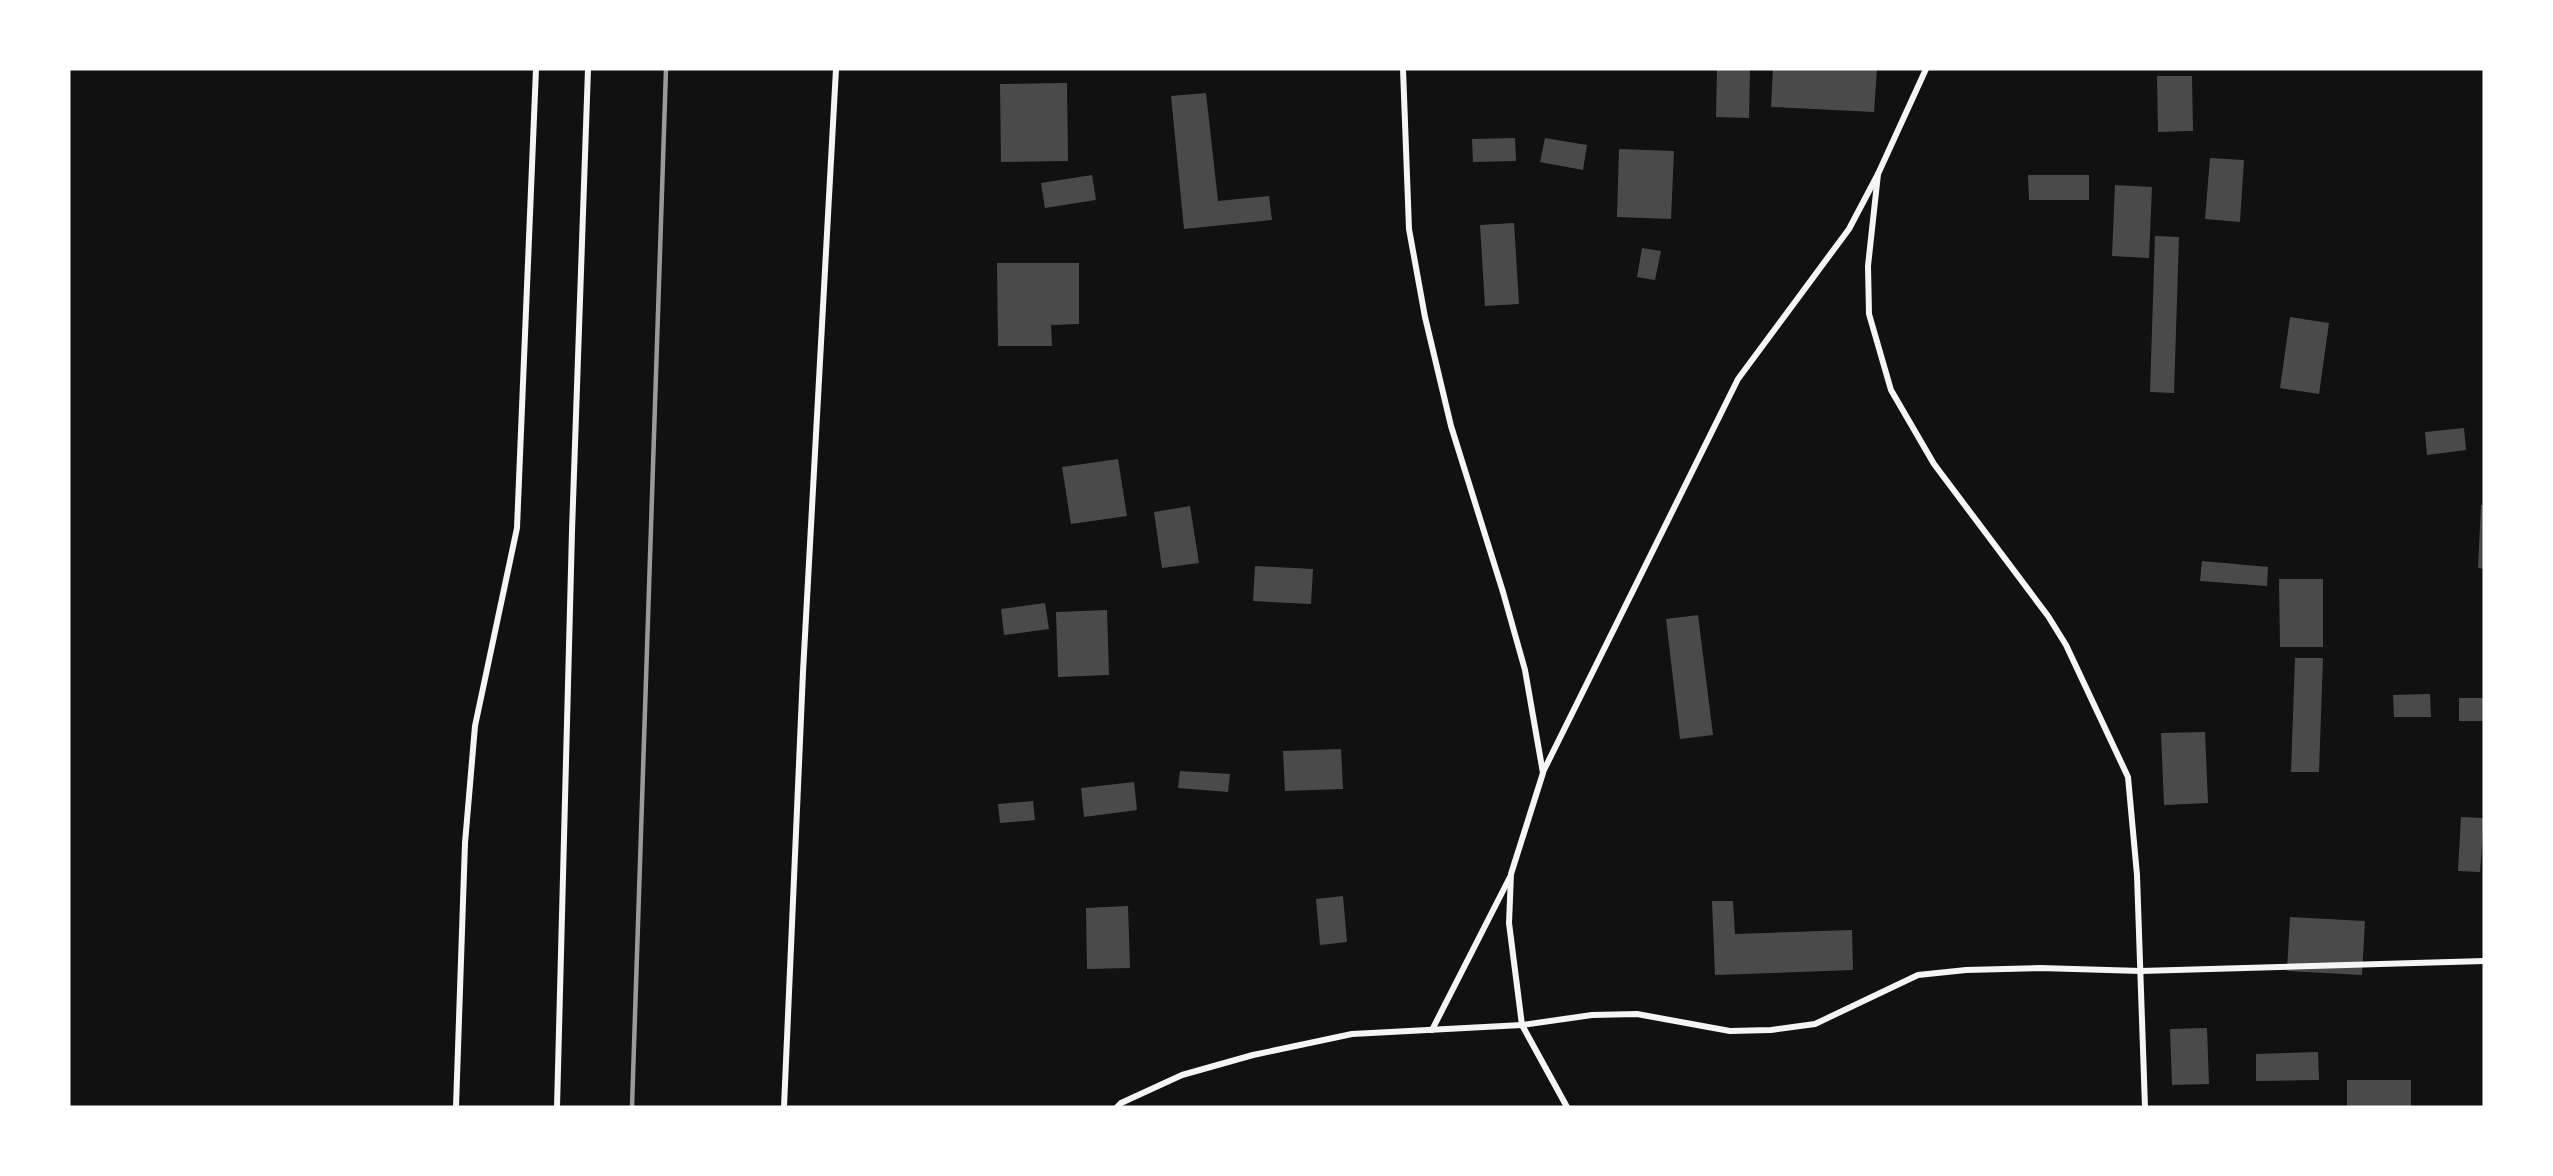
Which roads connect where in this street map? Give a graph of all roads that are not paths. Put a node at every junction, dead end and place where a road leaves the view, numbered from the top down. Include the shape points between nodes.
1 (536, 69) edge
2 (588, 69) edge
3 (836, 69) edge
4 (1403, 69) edge
5 (1926, 69) edge
6 (1878, 174) junction
7 (1543, 773) junction
8 (1511, 874) junction
9 (2484, 961) edge
10 (2141, 971) junction
11 (1522, 1025) junction
12 (1432, 1030) junction
13 (456, 1107) edge
14 (557, 1107) edge
15 (784, 1107) edge
16 (1117, 1107) edge
17 (1567, 1107) edge
18 (2145, 1107) edge

1 - 13 street via 517,528 475,726 465,843
2 - 14 street
3 - 15 street via 802,672
4 - 7 street via 1409,230 1425,317 1451,426 1525,670
5 - 6 street
6 - 7 street via 1849,229 1738,379
6 - 10 street via 1868,266 1869,314 1891,390 1934,464 2066,645 2128,777
7 - 8 street
8 - 11 street via 1509,923
8 - 12 street
9 - 10 street
10 - 11 street via 1965,969 1918,975 1815,1024 1772,1030 1730,1031 1636,1014 1592,1015
10 - 18 street
11 - 12 street
11 - 17 street
12 - 16 street via 1352,1034 1253,1055 1182,1075

